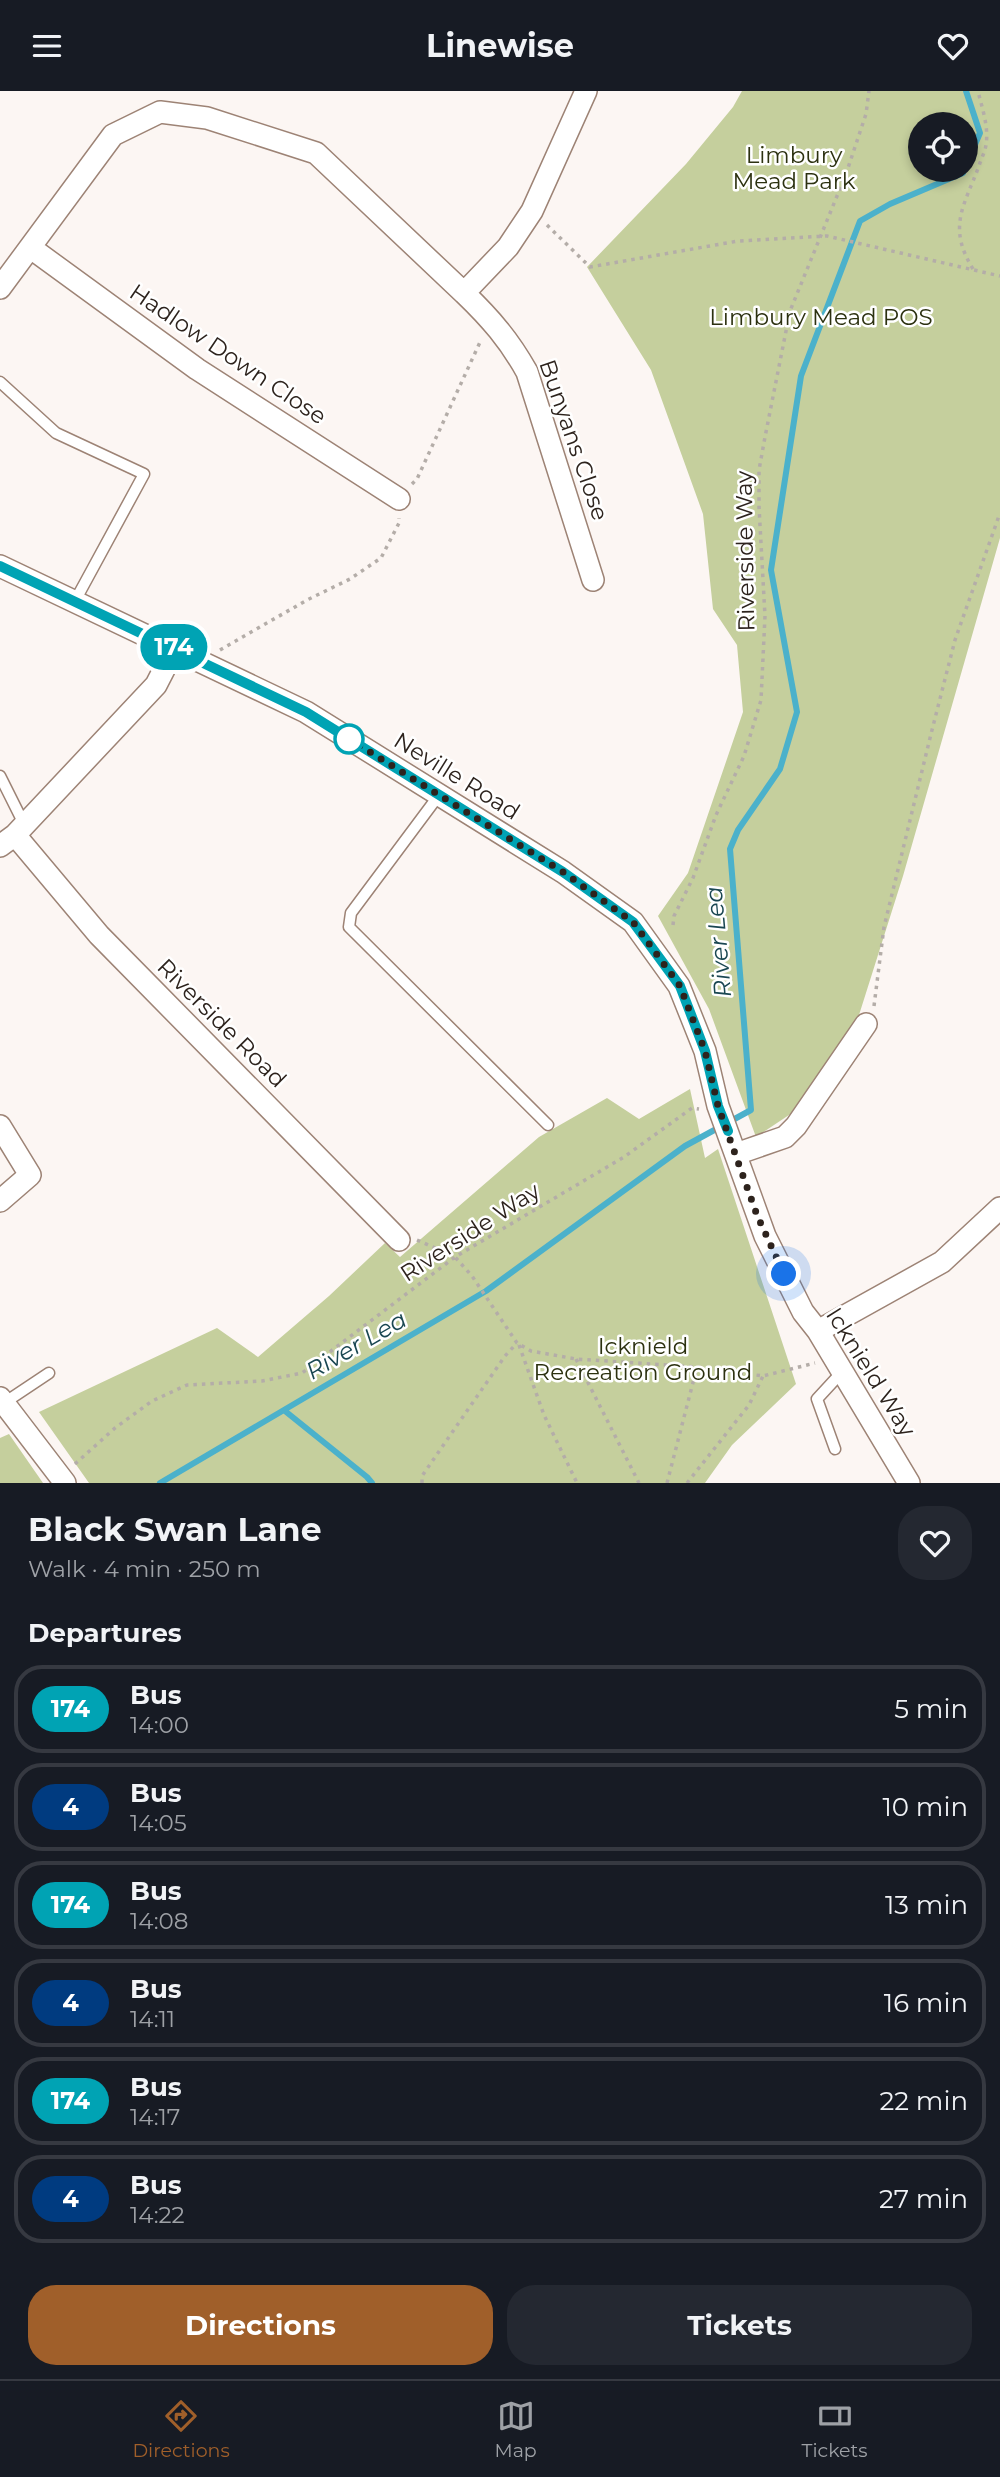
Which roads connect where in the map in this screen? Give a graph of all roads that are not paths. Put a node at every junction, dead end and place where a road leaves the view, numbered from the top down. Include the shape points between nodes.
1 (586, 91) edge
2 (31, 248) junction
3 (0, 288) edge
4 (464, 293) junction
5 (0, 382) edge
6 (399, 499) dead end
7 (0, 566) edge
8 (593, 580) dead end
9 (75, 601) junction
10 (175, 648) junction
11 (0, 776) edge
12 (439, 795) junction
13 (13, 835) edge
14 (866, 1024) road end
15 (548, 1125) dead end
16 (0, 1126) edge
17 (728, 1131) joint
18 (736, 1154) junction
19 (0, 1201) edge
20 (1000, 1208) edge
21 (399, 1240) road end
22 (818, 1331) junction
23 (838, 1366) junction
24 (49, 1373) dead end
25 (2, 1400) edge
26 (835, 1449) dead end
27 (69, 1475) edge
28 (909, 1483) edge

1 - 4 street via 532,211 508,247
2 - 3 street, Bunyans Close
2 - 4 street, Bunyans Close via 113,135 160,112 207,118 316,153
2 - 6 street, Hadlow Down Close via 197,369
4 - 8 street, Bunyans Close via 509,341 527,372
5 - 9 lane via 56,433 144,474
7 - 9 street, Neville Road
9 - 10 street, Neville Road
10 - 12 street, Neville Road via 306,712
10 - 13 street via 156,685
11 - 13 lane
12 - 15 lane via 351,913 349,927
12 - 17 street, Neville Road via 633,922 680,986 705,1051 711,1108
13 - 21 street, Riverside Road via 99,936
14 - 18 street via 785,1137
16 - 19 street via 30,1175
17 - 18 street, Icknield Way
18 - 22 street, Icknield Way via 765,1235 803,1312
20 - 22 street via 942,1262
22 - 23 street, Icknield Way
23 - 26 lane via 817,1399
23 - 28 street, Icknield Way
24 - 25 lane
25 - 27 street

